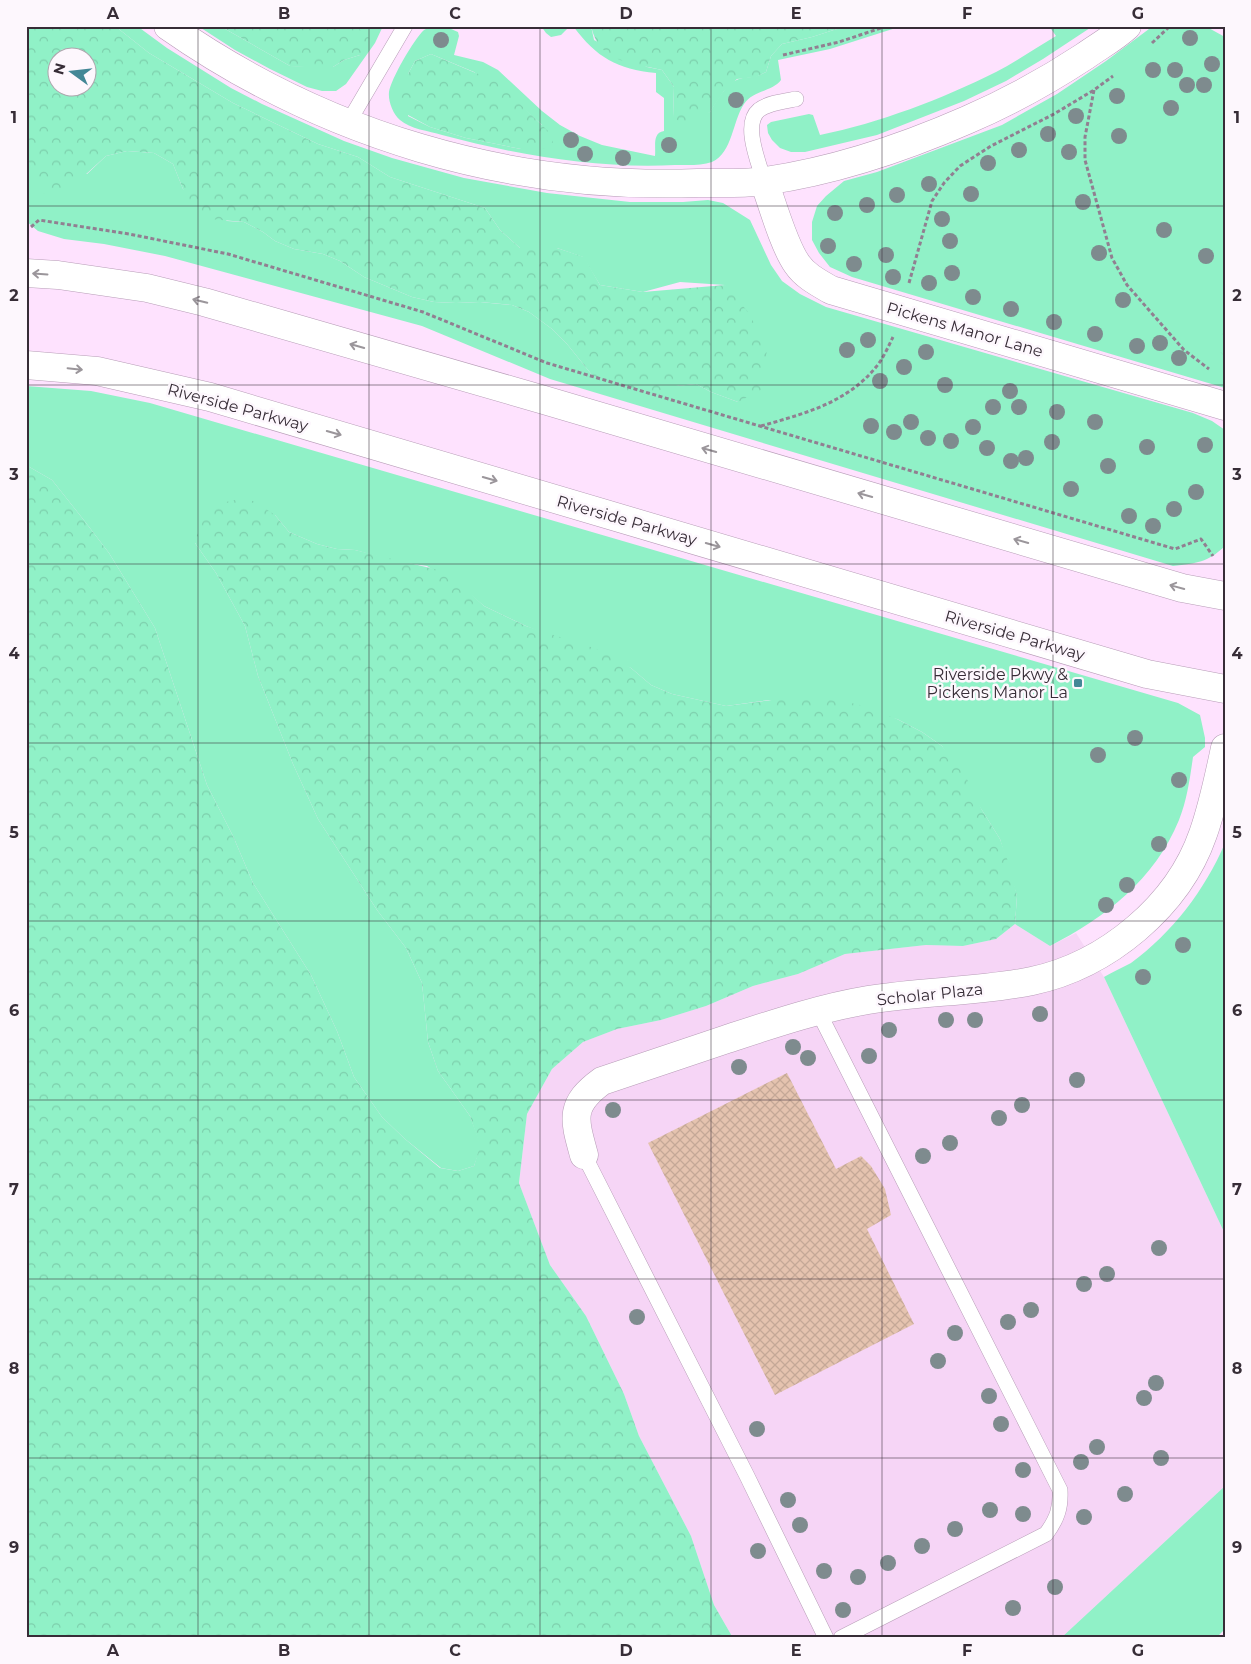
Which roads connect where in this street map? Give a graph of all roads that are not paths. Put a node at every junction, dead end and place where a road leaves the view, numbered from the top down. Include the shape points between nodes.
1 (168, 26) edge
2 (405, 26) edge
3 (1127, 26) edge
4 (796, 99) dead end
5 (348, 123) junction
6 (764, 181) junction
7 (26, 273) edge
8 (26, 365) edge
9 (1225, 406) edge
10 (1225, 596) edge
11 (1225, 689) edge
12 (1225, 748) edge
13 (818, 1012) junction
14 (584, 1155) joint
15 (826, 1638) edge
16 (841, 1638) edge

1 - 5 main road via 236,69
2 - 5 lane
3 - 6 main road via 1057,74 1000,106 936,134 824,169
4 - 6 lane via 765,106 753,117 751,134
5 - 6 main road via 424,150 499,168 567,178 655,185
6 - 9 main road, Pickens Manor Lane via 797,264 831,290
10 -> 7 main road via 1182,588 204,302 147,288
8 -> 11 main road, Riverside Parkway via 96,371 210,397 1147,674
12 - 13 main road, Scholar Plaza via 1203,834 1181,880 1144,922 1095,957 1034,980 868,1000
13 - 14 main road, Scholar Plaza via 602,1081 589,1090 579,1104 576,1116
13 - 16 lane via 1052,1472 1061,1502 1046,1534
14 - 15 lane

